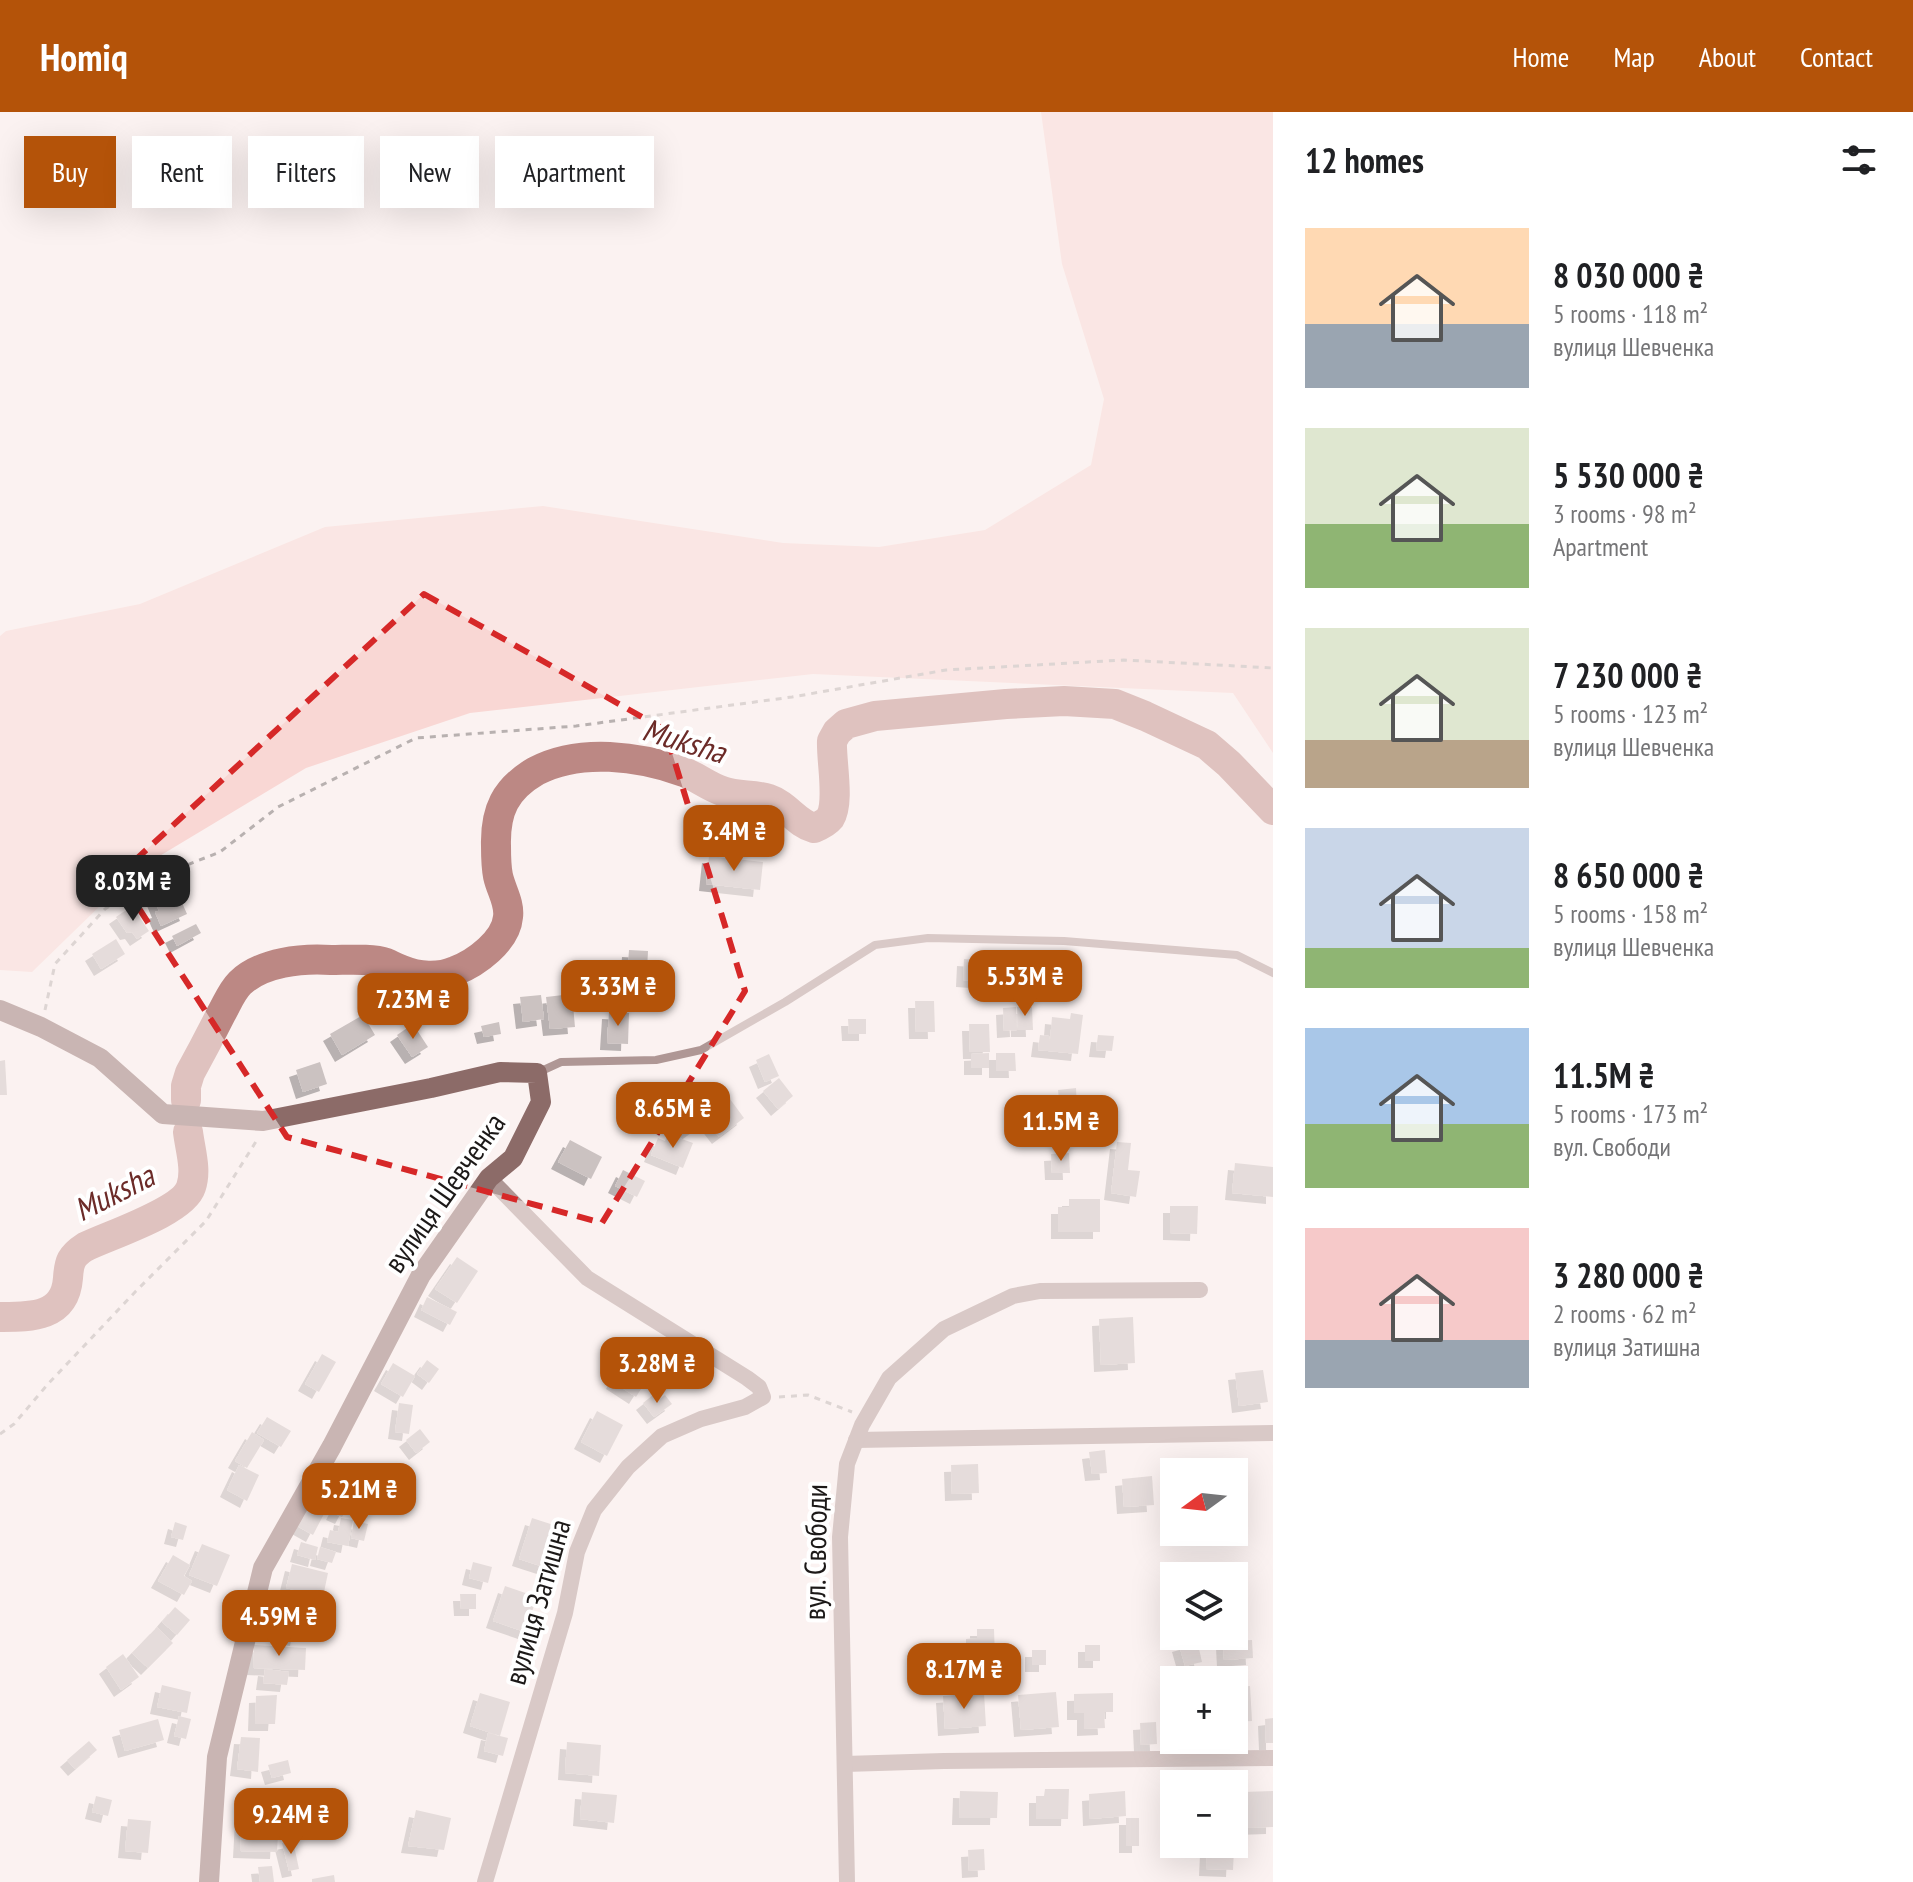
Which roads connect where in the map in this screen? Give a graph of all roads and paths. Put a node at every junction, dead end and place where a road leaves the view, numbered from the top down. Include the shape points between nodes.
1 (1273, 668) edge
2 (1273, 973) edge
3 (0, 1010) edge
4 (41, 1027) junction
5 (537, 1073) junction
6 (263, 1121) junction
7 (489, 1178) junction
8 (1200, 1290) dead end
9 (763, 1397) junction
10 (866, 1417) junction
11 (1273, 1433) edge
12 (0, 1434) edge
13 (856, 1440) junction
14 (1273, 1758) edge
15 (845, 1764) junction
16 (209, 1882) edge
17 (485, 1882) edge
18 (847, 1882) edge

1 - 4 path via 1124,660 946,670 576,726 416,738 278,807 220,852 151,879 105,909 55,964
2 - 5 lane via 1237,955 1064,941 928,938 875,945 701,1050 656,1060 561,1062
3 - 4 street, вулиця Шевченка
4 - 6 street, вулиця Шевченка via 100,1058 163,1114
5 - 6 street, вулиця Шевченка via 500,1072
5 - 7 street, вулиця Шевченка via 541,1102 513,1158
6 - 12 path via 206,1221
7 - 9 street via 587,1278 747,1378
7 - 16 street, вулиця Шевченка via 421,1275 263,1568 217,1757
8 - 10 street, вул. Свободи via 1040,1291 1013,1296 944,1329 889,1378
9 - 10 path via 808,1395
9 - 17 street, вулиця Затишна via 662,1436 628,1467 594,1510 577,1552 565,1613
10 - 13 street, вул. Свободи
11 - 13 street
13 - 15 street, вул. Свободи via 847,1464 840,1537
14 - 15 street
15 - 18 street, вул. Свободи

